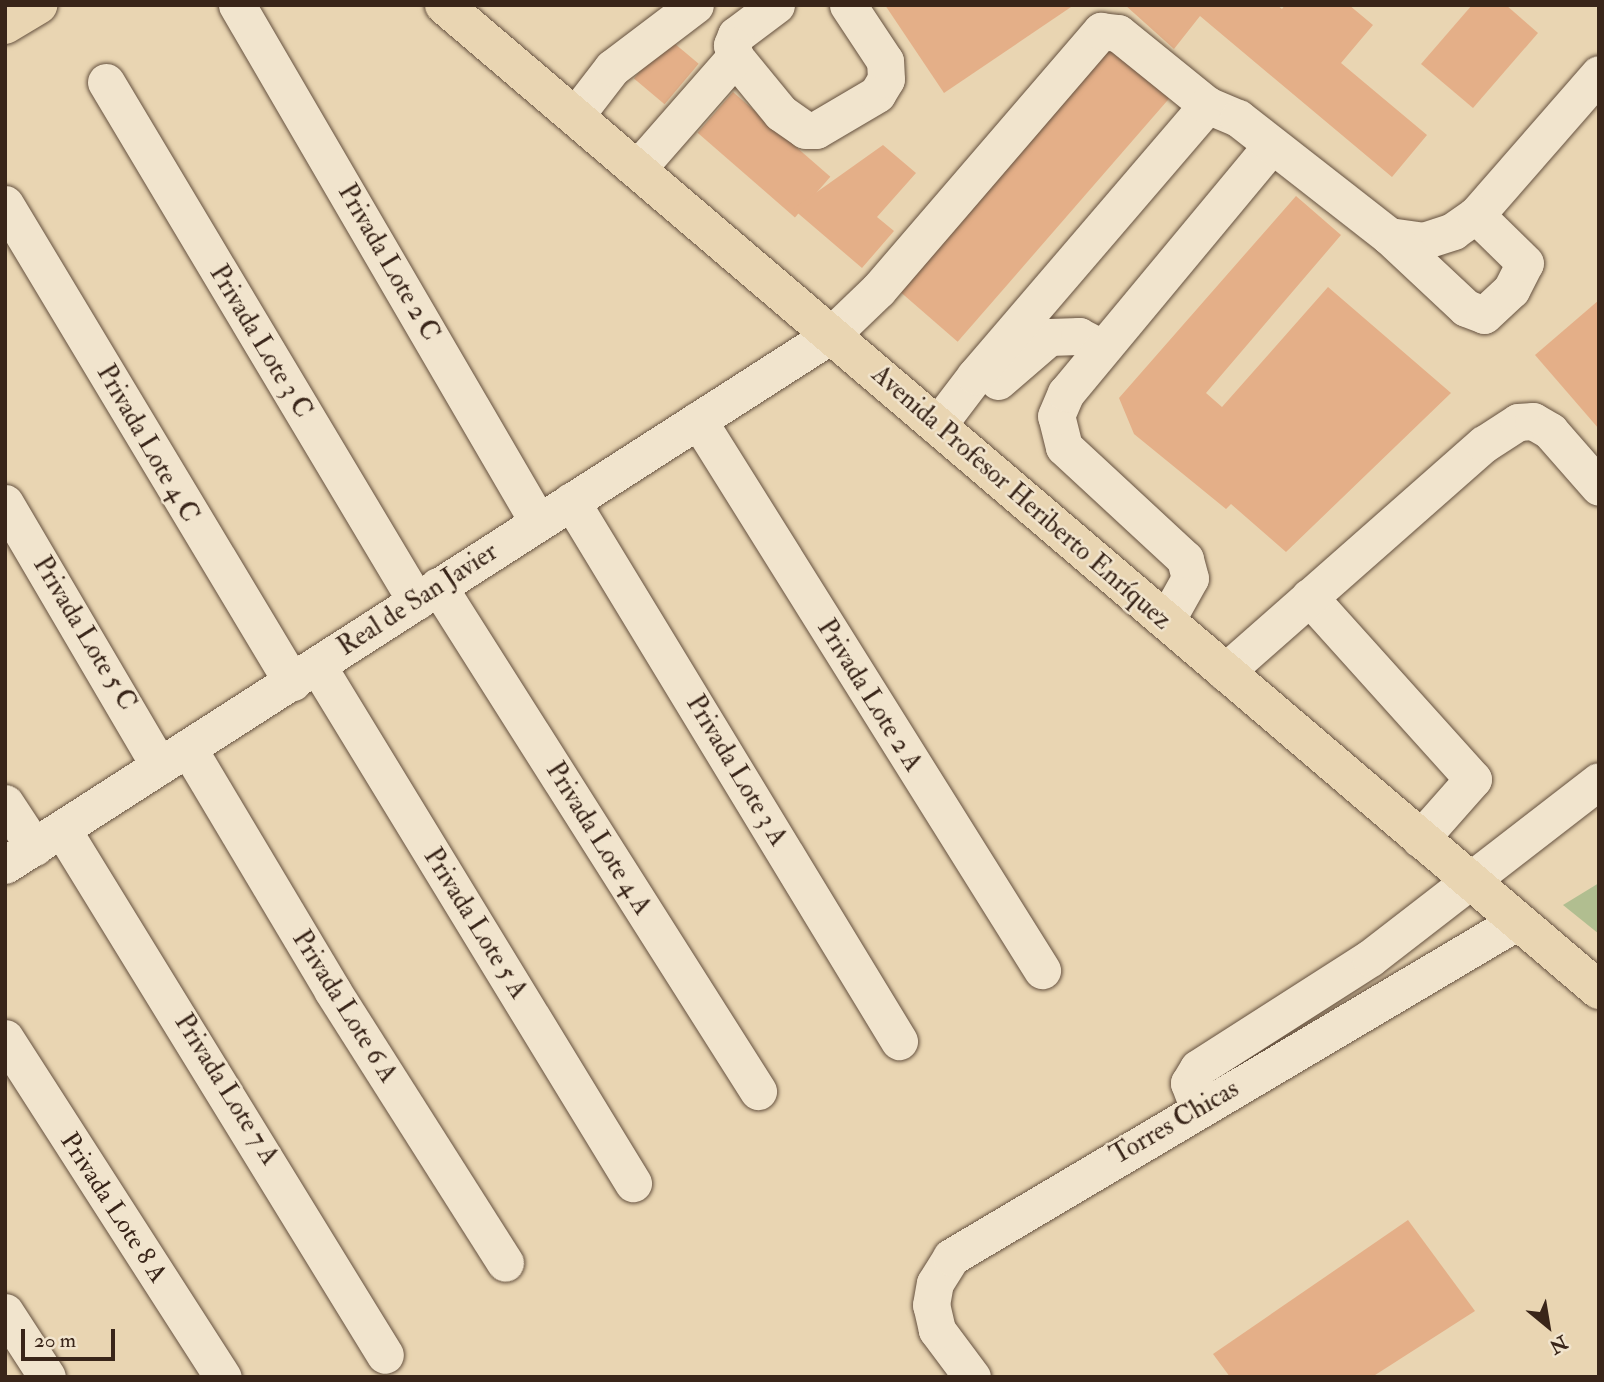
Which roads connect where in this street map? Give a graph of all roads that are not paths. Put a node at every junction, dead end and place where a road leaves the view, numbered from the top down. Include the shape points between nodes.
1 (38, 5) edge
2 (237, 5) edge
3 (444, 5) edge
4 (695, 5) edge
5 (776, 5) edge
6 (848, 5) edge
7 (5, 25) edge
8 (735, 57) junction
9 (1599, 74) edge
10 (106, 82) dead end
11 (1207, 106) junction
12 (575, 116) junction
13 (1272, 145) junction
14 (636, 169) junction
15 (5, 204) edge
16 (1476, 215) junction
17 (1389, 236) junction
18 (831, 335) junction
19 (1102, 348) junction
20 (698, 420) junction
21 (944, 432) junction
22 (1599, 487) edge
23 (571, 501) junction
24 (5, 503) edge
25 (538, 522) junction
26 (427, 594) junction
27 (1309, 597) junction
28 (1166, 621) junction
29 (1225, 672) junction
30 (305, 673) junction
31 (174, 757) junction
32 (1599, 781) edge
33 (5, 803) edge
34 (1420, 839) junction
35 (33, 847) edge
36 (1471, 881) junction
37 (1518, 921) junction
38 (1042, 970) dead end
39 (1599, 990) edge
40 (5, 1038) edge
41 (899, 1041) dead end
42 (758, 1091) dead end
43 (1199, 1109) junction
44 (633, 1183) dead end
45 (505, 1263) dead end
46 (5, 1312) edge
47 (385, 1355) dead end
48 (47, 1377) edge
49 (223, 1377) edge
50 (972, 1377) edge

1 - 7 main road
2 - 25 street, Privada Lote 2 C
3 - 12 main road, Avenida Profesor Heriberto Enríquez
4 - 12 street via 636,47 603,78
5 - 8 street via 736,35 732,45
6 - 8 street via 886,61 886,79 877,94 825,128 805,130 792,122
8 - 14 street
9 - 16 street
10 - 26 street, Privada Lote 3 C
11 - 13 street, Real de San Javier via 1228,112
11 - 18 street, Real de San Javier via 1118,33 1094,35 877,290
11 - 21 street via 975,376
12 - 14 main road, Avenida Profesor Heriberto Enríquez
13 - 17 street, Real de San Javier
13 - 19 street
14 - 18 main road, Avenida Profesor Heriberto Enríquez
15 - 30 street, Privada Lote 4 C
16 - 17 street via 1453,230 1423,240
16 - 17 street, Real de San Javier via 1525,263 1511,290 1484,315 1466,308
18 - 20 street, Real de San Javier
18 - 21 main road, Avenida Profesor Heriberto Enríquez
19 - 21 street via 1070,334 1041,340
19 - 28 street via 1059,405 1057,434 1064,447 1185,559 1190,579
20 - 23 street, Real de San Javier
20 - 38 street, Privada Lote 2 A
21 - 28 main road, Avenida Profesor Heriberto Enríquez
22 - 27 street via 1550,431 1533,421 1518,422 1484,444
23 - 25 street, Real de San Javier
23 - 41 street, Privada Lote 3 A
24 - 31 street, Privada Lote 5 C
25 - 26 street, Real de San Javier
26 - 30 street, Real de San Javier
26 - 42 street, Privada Lote 4 A
27 - 29 street
27 - 34 street via 1473,779
28 - 29 main road, Avenida Profesor Heriberto Enríquez
29 - 34 main road, Avenida Profesor Heriberto Enríquez
30 - 31 street, Real de San Javier
30 - 44 street, Privada Lote 5 A
31 - 35 street, Real de San Javier
31 - 45 street, Privada Lote 6 A via 332,990
32 - 36 street
33 - 35 street, Privada Lote 7 A
34 - 36 main road, Avenida Profesor Heriberto Enríquez
35 - 47 street, Privada Lote 7 A
36 - 37 main road, Avenida Profesor Heriberto Enríquez
36 - 43 street via 1370,958 1198,1068 1189,1083
37 - 39 main road, Avenida Profesor Heriberto Enríquez
37 - 43 street, Torres Chicas
40 - 49 street, Privada Lote 8 A
43 - 50 street, Torres Chicas via 951,1257 935,1283 931,1305 937,1330
46 - 48 street

